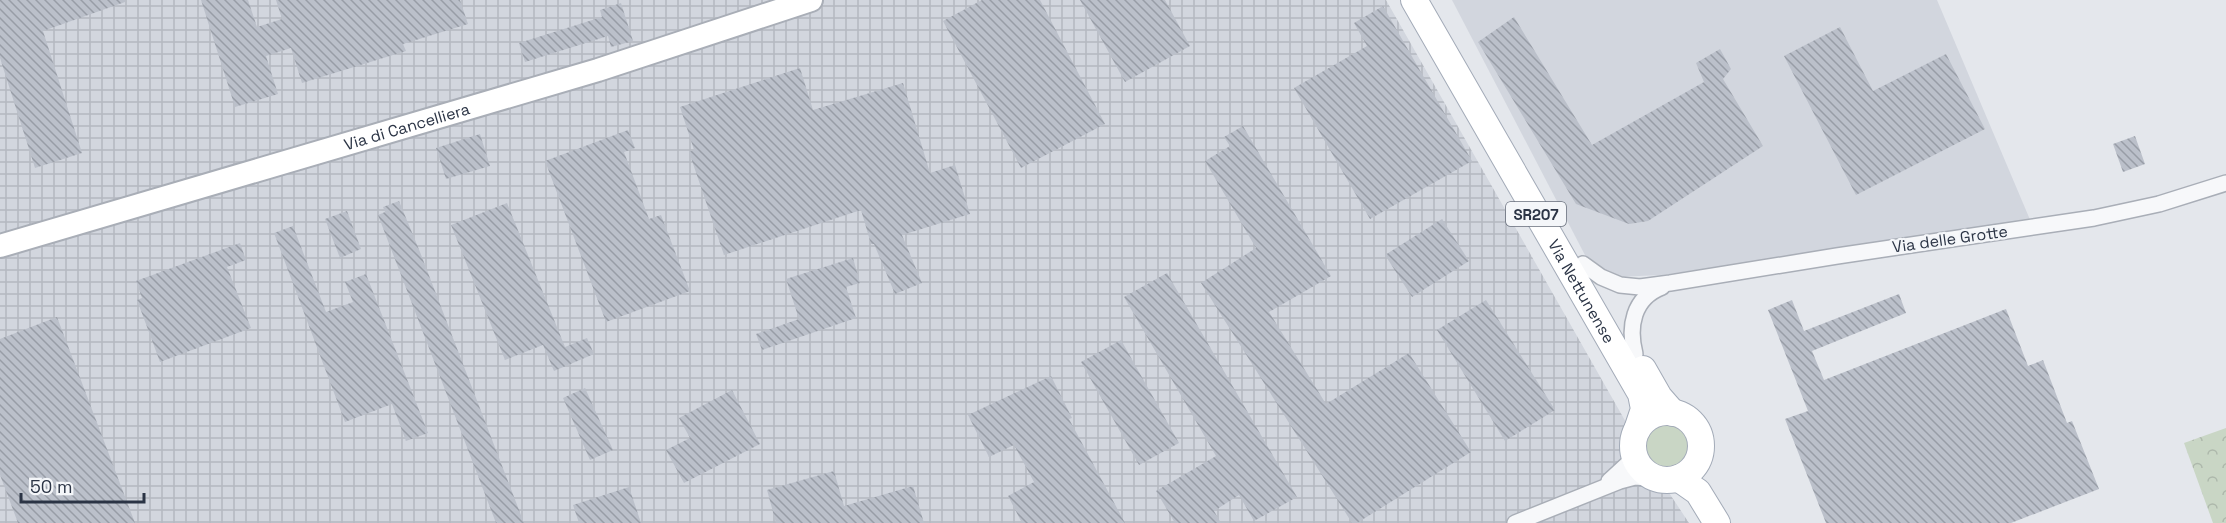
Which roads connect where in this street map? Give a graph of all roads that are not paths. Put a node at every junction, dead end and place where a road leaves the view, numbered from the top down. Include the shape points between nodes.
1 (811, 0) edge
2 (1414, 0) edge
3 (1429, 0) edge
4 (2226, 183) edge
5 (0, 246) edge
6 (1583, 264) junction
7 (1670, 283) junction
8 (1635, 354) junction
9 (1673, 413) junction
10 (1637, 430) junction
11 (1635, 457) junction
12 (1682, 479) junction
13 (1596, 489) junction
14 (1515, 523) edge
15 (1717, 523) edge

1 - 5 street, Via di Cancelliera via 587,74
2 - 10 main road, Via Nettunense / SR207 via 1641,394 1644,409
3 - 6 main road, Via Nettunense / SR207
4 - 7 street, Via delle Grotte via 2159,204 2094,218
6 - 7 street, Via delle Grotte via 1620,285
6 - 8 main road, Via Nettunense / SR207
7 - 8 street, Via delle Grotte via 1648,294 1637,309 1631,330
8 - 9 main road, Via Nettunense / SR207 via 1659,397
9 - 10 main road via 1652,415
9 - 12 main road, SR207 via 1688,419 1700,439 1700,454
10 - 11 main road, SR207
11 - 12 main road via 1645,471
11 - 13 street
12 - 13 street via 1635,477
12 - 15 main road
13 - 14 street

